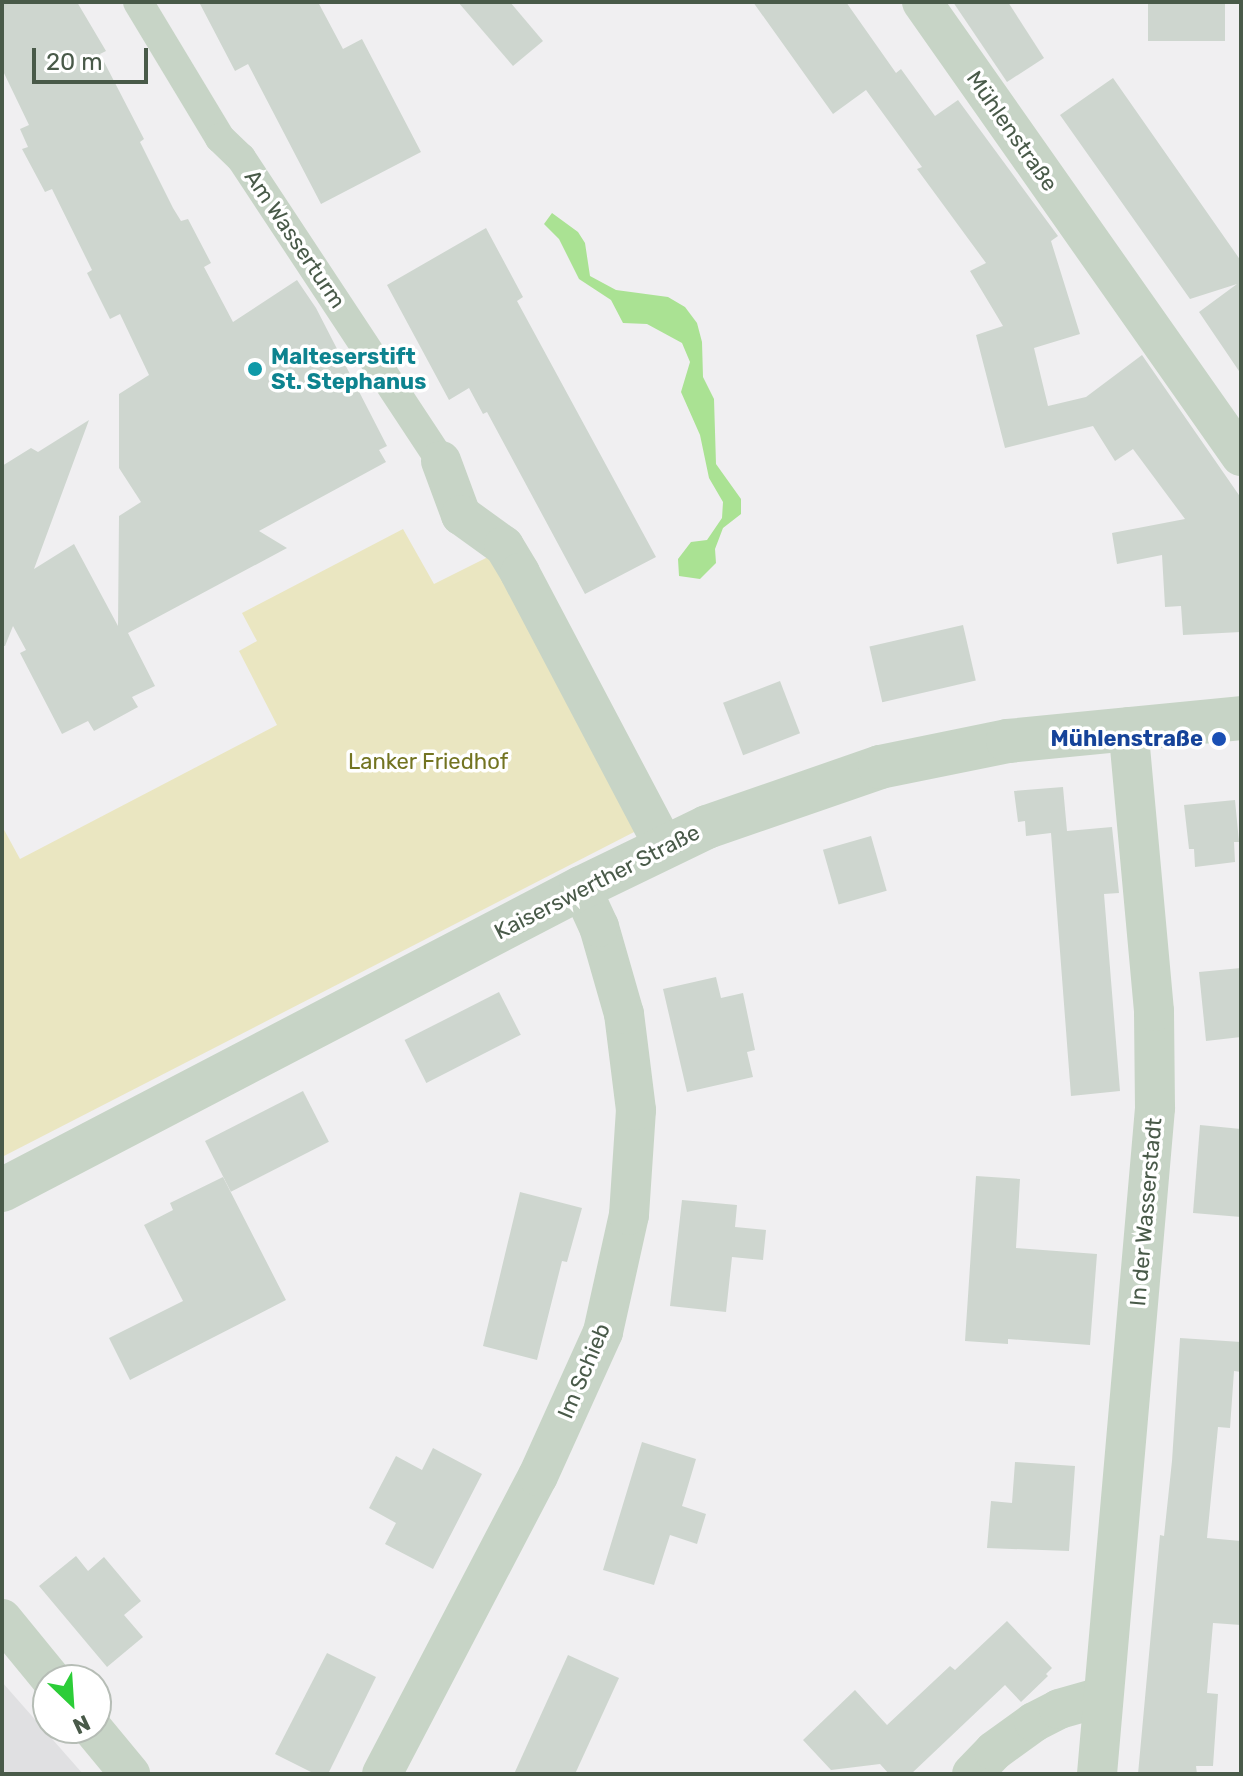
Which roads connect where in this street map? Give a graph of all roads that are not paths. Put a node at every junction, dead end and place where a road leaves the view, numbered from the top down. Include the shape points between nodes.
1 (138, 2) edge
2 (922, 2) edge
3 (1241, 456) edge
4 (441, 461) joint
5 (1241, 718) edge
6 (1128, 727) junction
7 (664, 846) junction
8 (581, 888) junction
9 (2, 1190) edge
10 (2, 1619) edge
11 (39, 1664) edge
12 (1101, 1697) junction
13 (105, 1744) edge
14 (130, 1774) edge
15 (382, 1774) edge
16 (972, 1774) edge
17 (1097, 1774) edge

1 - 4 street, Am Wasserturm via 220,138 241,158
2 - 3 street, Mühlenstraße
4 - 7 street, Am Wasserturm via 461,515 504,546 520,573
5 - 6 street, Kaiserswerther Straße
6 - 7 street, Kaiserswerther Straße via 1008,741 880,767
6 - 12 street, In der Wasserstadt via 1154,1011 1155,1108
7 - 8 street, Kaiserswerther Straße
8 - 9 street, Kaiserswerther Straße
8 - 15 street, Im Schieb via 599,927 624,1014 636,1110 629,1215 607,1317 538,1476
10 - 11 street
12 - 16 street via 1034,1722
12 - 17 street, In der Wasserstadt
13 - 14 street

